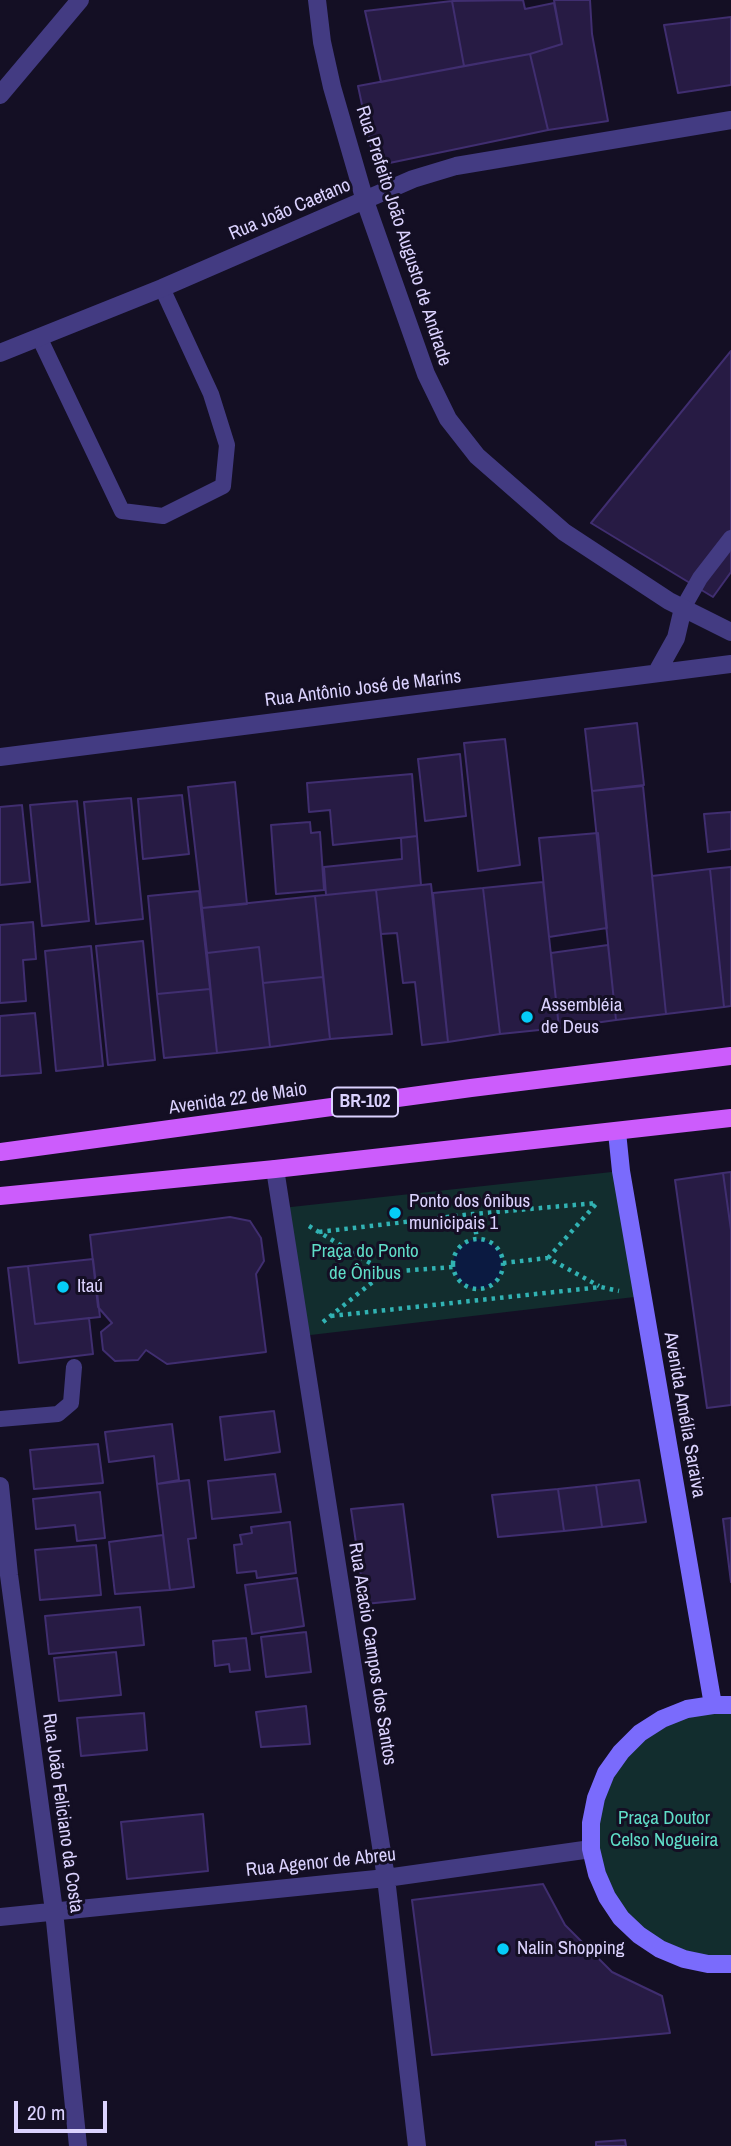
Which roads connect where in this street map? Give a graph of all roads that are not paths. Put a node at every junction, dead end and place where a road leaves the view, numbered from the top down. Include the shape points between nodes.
1 (80, 0) edge
2 (317, 0) edge
3 (3, 86) edge
4 (731, 120) edge
5 (365, 201) junction
6 (162, 288) junction
7 (39, 337) junction
8 (0, 353) edge
9 (731, 538) edge
10 (683, 608) junction
11 (731, 632) edge
12 (731, 664) edge
13 (657, 672) junction
14 (0, 757) edge
15 (731, 1056) edge
16 (731, 1118) edge
17 (618, 1132) junction
18 (0, 1152) edge
19 (275, 1169) junction
20 (0, 1196) edge
21 (74, 1367) dead end
22 (0, 1419) edge
23 (0, 1486) edge
24 (4, 1576) edge
25 (722, 1705) edge
26 (591, 1849) junction
27 (386, 1878) junction
28 (54, 1911) junction
29 (0, 1917) edge
30 (731, 1964) edge
31 (78, 2146) edge
32 (417, 2146) edge

1 - 3 street
2 - 5 street, Rua Prefeito João Augusto de Andrade via 332,87
4 - 5 street, Rua João Caetano via 456,166
5 - 6 street, Rua João Caetano
5 - 10 street, Rua Prefeito João Augusto de Andrade via 426,374 460,436 564,532
6 - 7 street, Rua João Caetano
6 - 7 lane via 211,394 227,446 223,486 163,516 122,511
7 - 8 street, Rua João Caetano
9 - 10 lane
10 - 11 street, Rua Prefeito João Augusto de Andrade
10 - 13 street via 676,638
12 - 13 street, Rua Antônio José de Marins
13 - 14 street, Rua Antônio José de Marins
15 - 18 main road, Avenida 22 de Maio / BR-102
16 - 17 main road
17 - 19 main road
17 - 25 street, Avenida Amélia Saraiva via 643,1296
19 - 20 main road
19 - 27 street, Rua Acacio Campos dos Santos
21 - 22 lane via 71,1403 58,1414
23 - 24 street, Rua João Feliciano da Costa
24 - 28 street, Rua João Feliciano da Costa
25 - 26 street via 662,1719 621,1752 596,1798
26 - 27 street, Rua Agenor de Abreu
26 - 30 street via 607,1897 639,1936 684,1959
27 - 28 street, Rua Agenor de Abreu
27 - 32 street, Rua Acacio Campos dos Santos
28 - 29 street, Rua Agenor de Abreu
28 - 31 street, Rua João Feliciano da Costa

